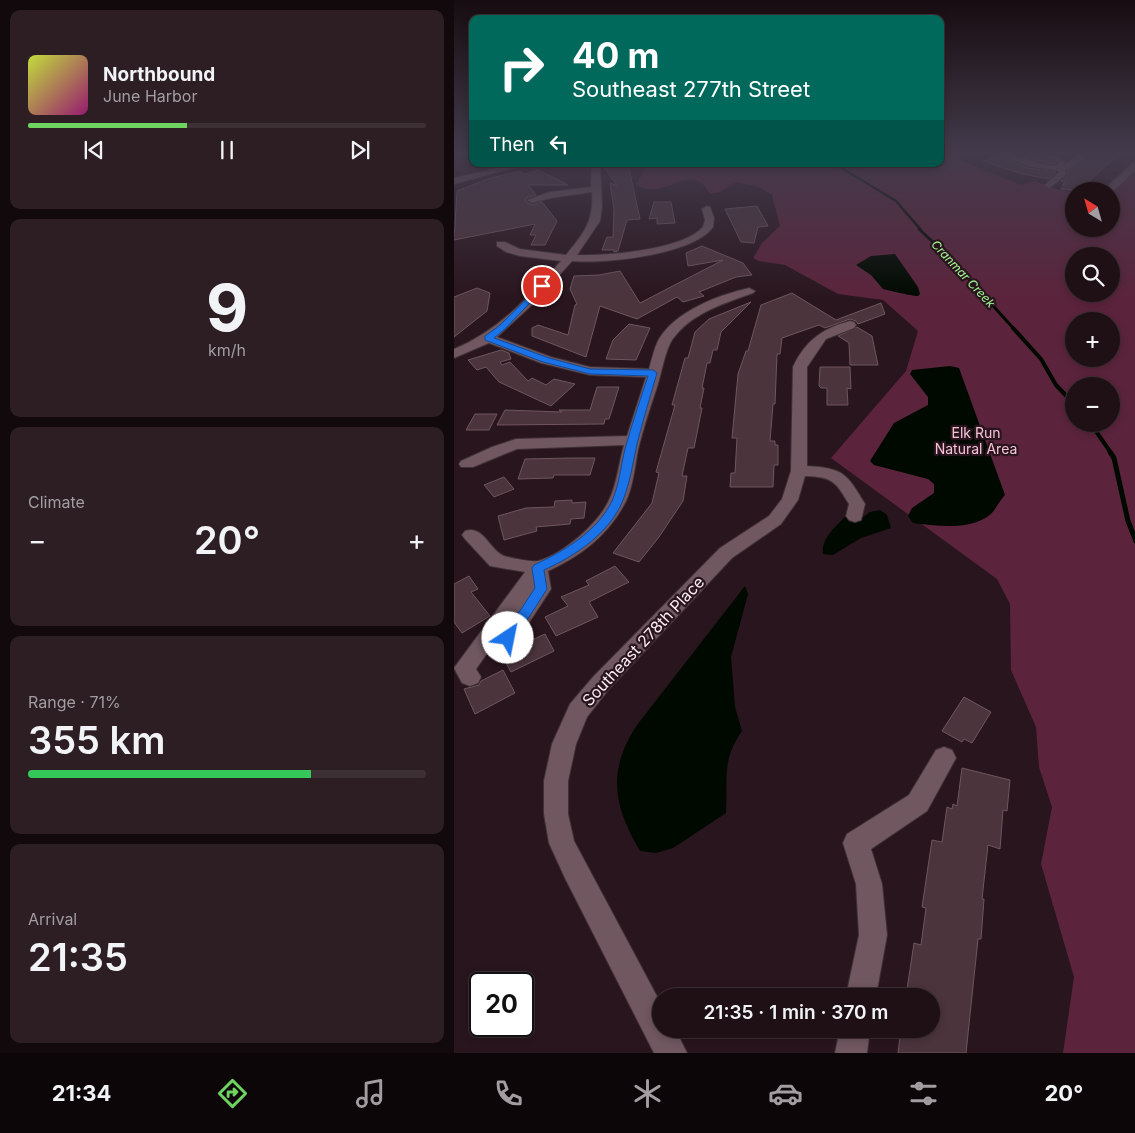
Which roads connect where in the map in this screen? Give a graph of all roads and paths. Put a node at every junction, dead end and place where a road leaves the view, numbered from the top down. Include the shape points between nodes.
1 (596, 201) edge
2 (707, 209) dead end
3 (501, 244) dead end
4 (568, 259) junction
5 (749, 291) dead end
6 (850, 325) dead end
7 (488, 338) junction
8 (454, 354) edge
9 (653, 373) junction
10 (633, 440) junction
11 (467, 464) dead end
12 (799, 471) junction
13 (855, 516) dead end
14 (471, 535) dead end
15 (538, 568) junction
16 (508, 638) dead end
17 (470, 677) dead end
18 (944, 758) dead end
19 (863, 988) edge
20 (854, 1038) edge
21 (671, 1053) edge
22 (851, 1053) edge

1 - 4 street via 595,220 586,238
2 - 4 street via 708,228 686,241 644,254 611,259
3 - 4 street via 519,252
4 - 7 street via 502,328
5 - 9 street via 711,304 685,319 665,340
6 - 12 street, Southeast 278th Place via 822,336 800,367
7 - 8 street
7 - 9 street via 546,360 590,371
9 - 10 street
10 - 11 street via 516,444
10 - 15 street via 618,500 608,516 584,542 565,556
12 - 13 street via 828,472 836,476 857,504
12 - 21 street, Southeast 278th Place via 795,489 775,520 726,553 601,683 578,711 564,744 556,781 556,814 562,843
14 - 15 street via 497,561
15 - 16 street via 541,589
15 - 17 street via 465,668
18 - 19 street via 918,803 856,843 869,884 873,935
20 - 22 street

